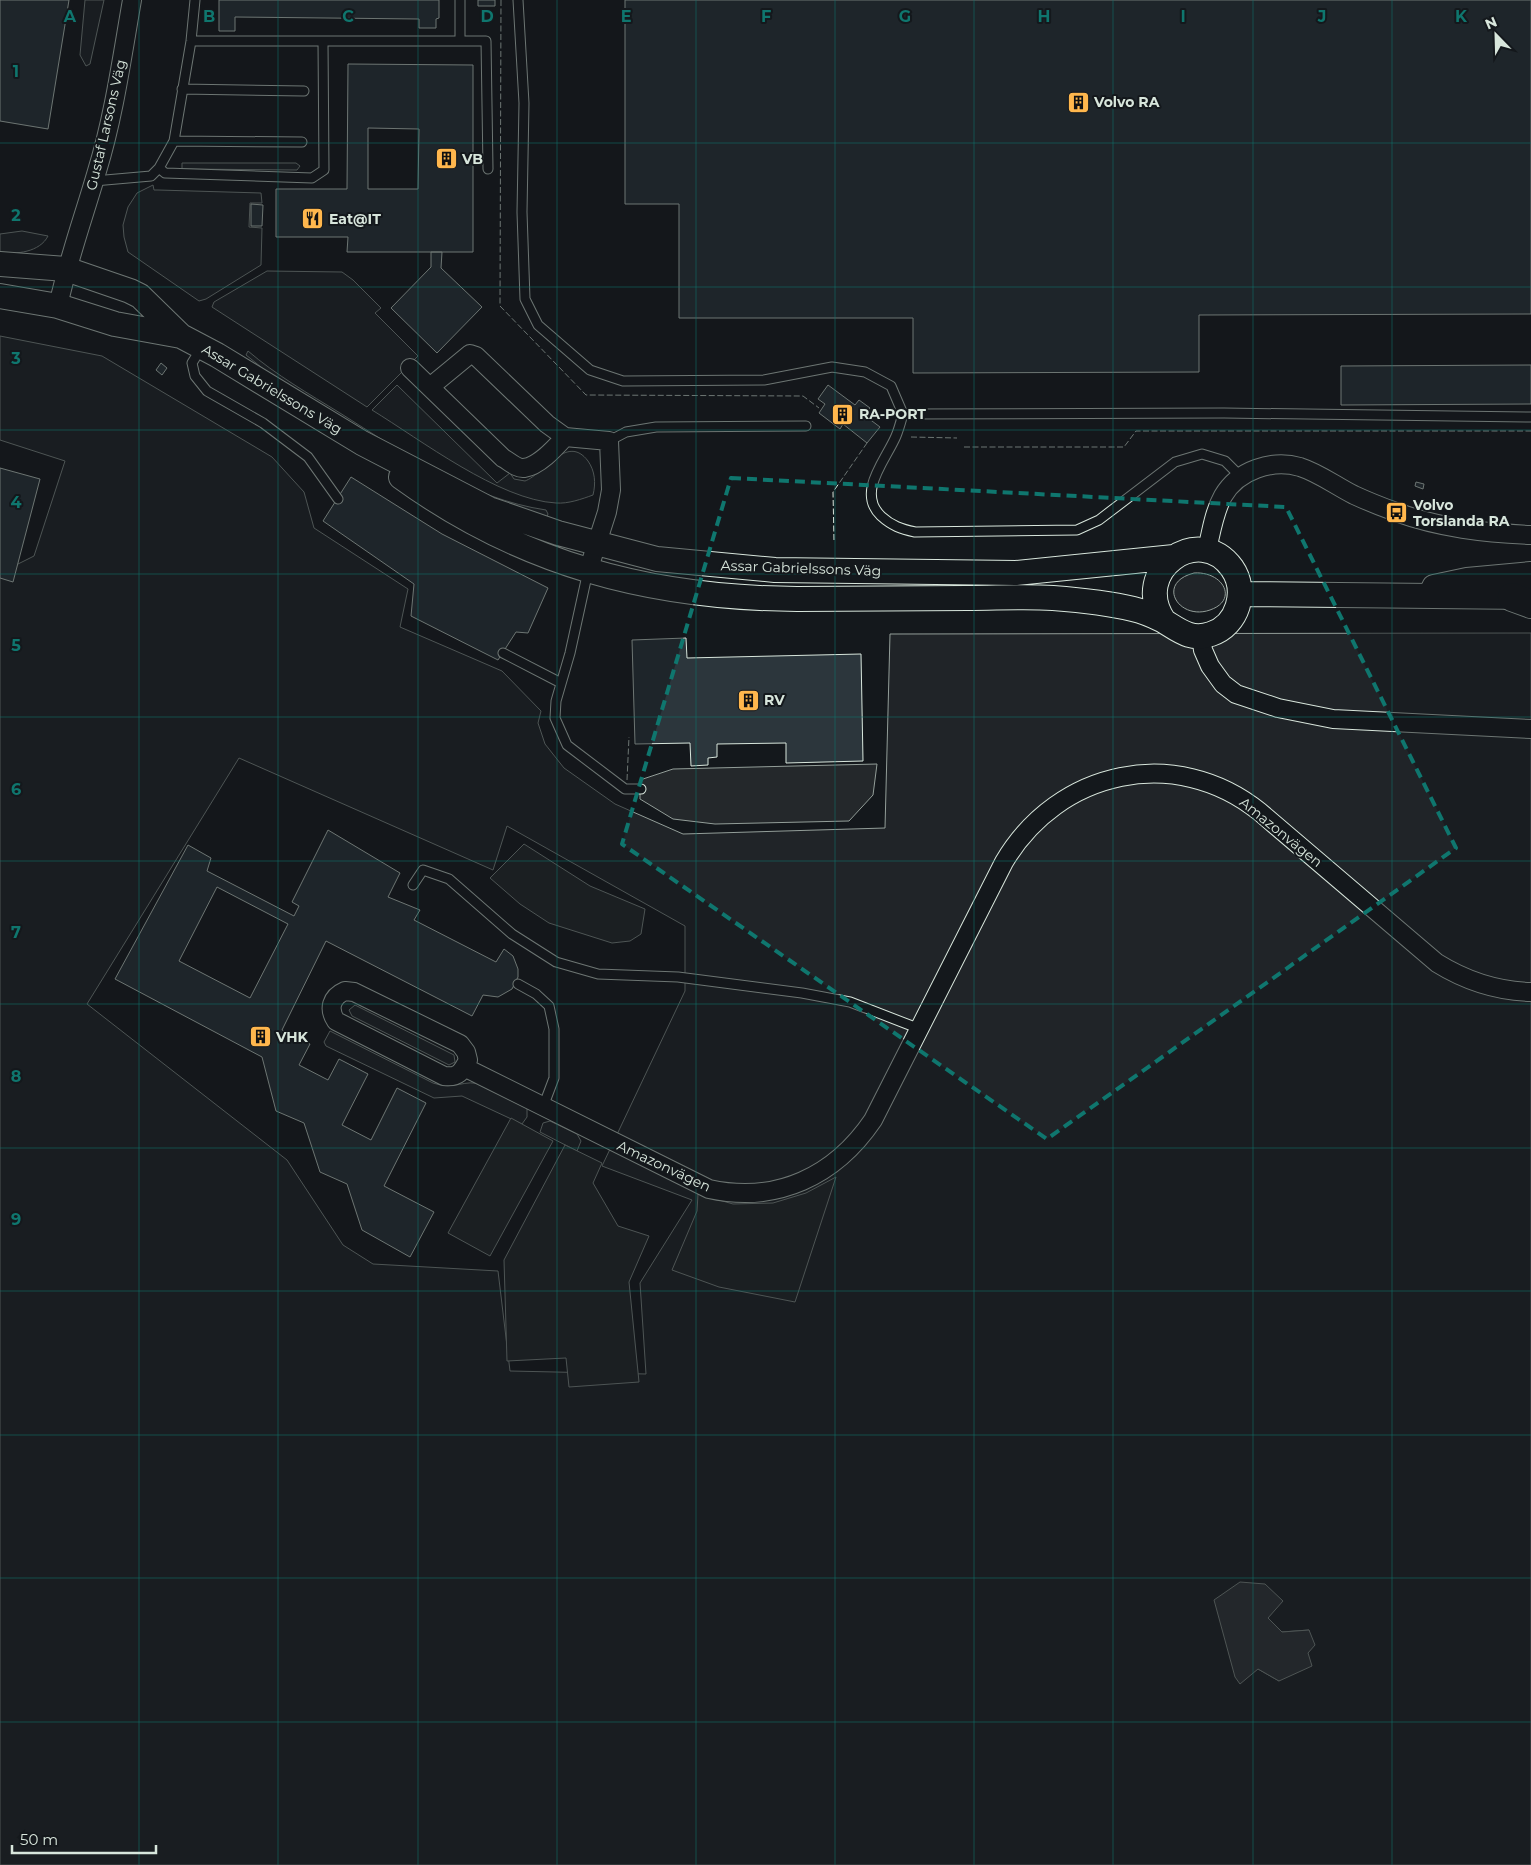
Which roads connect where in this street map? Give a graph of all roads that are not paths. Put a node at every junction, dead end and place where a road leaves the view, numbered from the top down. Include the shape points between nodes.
1 (132, 0) edge
2 (195, 0) edge
3 (460, 0) edge
4 (518, 0) edge
5 (460, 41) junction
6 (191, 42) junction
7 (323, 42) junction
8 (182, 89) junction
9 (304, 91) dead end
10 (174, 141) junction
11 (302, 142) dead end
12 (159, 168) junction
13 (488, 169) dead end
14 (94, 181) junction
15 (0, 264) edge
16 (66, 269) junction
17 (0, 296) edge
18 (58, 306) junction
19 (181, 336) junction
20 (202, 347) junction
21 (410, 368) dead end
22 (430, 387) junction
23 (903, 414) junction
24 (1531, 417) edge
25 (806, 426) dead end
26 (565, 437) junction
27 (609, 441) junction
28 (362, 443) junction
29 (1241, 477) junction
30 (338, 500) dead end
31 (1531, 535) edge
32 (597, 545) junction
33 (1207, 550) junction
34 (1174, 557) junction
35 (588, 571) junction
36 (1531, 574) edge
37 (1240, 594) junction
38 (1385, 597) junction
39 (1525, 600) edge
40 (1164, 621) junction
41 (1201, 636) junction
42 (502, 653) dead end
43 (561, 683) junction
44 (1531, 729) edge
45 (640, 789) dead end
46 (413, 885) dead end
47 (518, 984) dead end
48 (1531, 992) edge
49 (920, 1029) junction
50 (464, 1067) junction
51 (543, 1107) junction

1 - 14 street, Gustaf Larsons Väg via 119,75
2 - 6 lane
3 - 5 lane
4 - 23 lane via 524,103 522,212 525,299 538,325 590,370 623,381 764,380 832,367 865,372 891,386
5 - 7 lane
5 - 13 lane via 486,41
6 - 7 lane
6 - 8 lane
7 - 12 lane via 324,170 319,176 165,173
8 - 9 lane
8 - 10 lane
10 - 11 lane
10 - 12 lane
12 - 14 lane via 150,176
14 - 16 street, Gustaf Larsons Väg
15 - 16 street, Assar Gabrielssons Väg
16 - 18 street, Gustaf Larsons Väg
16 - 19 street, Assar Gabrielssons Väg via 140,296
17 - 18 street, Assar Gabrielssons Väg
18 - 19 street, Assar Gabrielssons Väg via 115,324
19 - 20 street, Assar Gabrielssons Väg
20 - 28 street, Assar Gabrielssons Väg
20 - 30 lane via 192,363 195,376 207,390 262,423 308,458
21 - 22 street
22 - 26 street via 503,458 517,467 524,468 538,462
22 - 26 street via 460,360 470,354 476,356 547,424
23 - 24 lane via 1224,413
23 - 29 lane via 871,492 874,509 898,529 915,532 1077,530 1099,520 1175,462 1202,454 1225,461
25 - 27 lane via 656,427 626,432
26 - 27 street
27 - 32 street via 611,490
28 - 32 street, Assar Gabrielssons Väg via 489,509
28 - 35 street, Assar Gabrielssons Väg via 395,473 480,528 543,557
29 - 31 street via 1265,466 1298,467 1397,513 1444,526
29 - 33 street via 1222,497
32 - 34 street, Assar Gabrielssons Väg via 657,559 775,570 1016,572
32 - 35 street
33 - 34 street via 1187,551
33 - 37 street via 1232,567
34 - 40 street via 1161,569 1154,586 1155,605
35 - 40 street, Assar Gabrielssons Väg via 651,587 731,596 794,599 1054,598 1133,609
35 - 43 lane
36 - 38 street via 1467,580
37 - 38 street
37 - 41 street via 1239,605 1228,623 1220,630
38 - 39 street
40 - 41 street via 1184,634
41 - 44 street via 1210,666 1223,684 1236,694 1278,708 1333,719
42 - 43 lane
43 - 45 lane via 555,718 567,744 625,789
46 - 49 lane via 424,870 449,879 522,940 556,962 598,974 678,977 802,993 850,1002
47 - 51 lane via 536,994 548,1006 554,1029 554,1078
48 - 49 street, Amazonvägen via 1483,985 1436,963 1260,812 1232,793 1188,777 1150,774 1117,778 1084,788 1048,810 1028,828 1004,862
49 - 51 street, Amazonvägen via 884,1100 852,1148 819,1174 773,1190 735,1192 700,1186
50 - 50 street via 468,1060 460,1044 354,992 338,994 330,1006 336,1021 444,1076 460,1074
50 - 51 street, Amazonvägen

